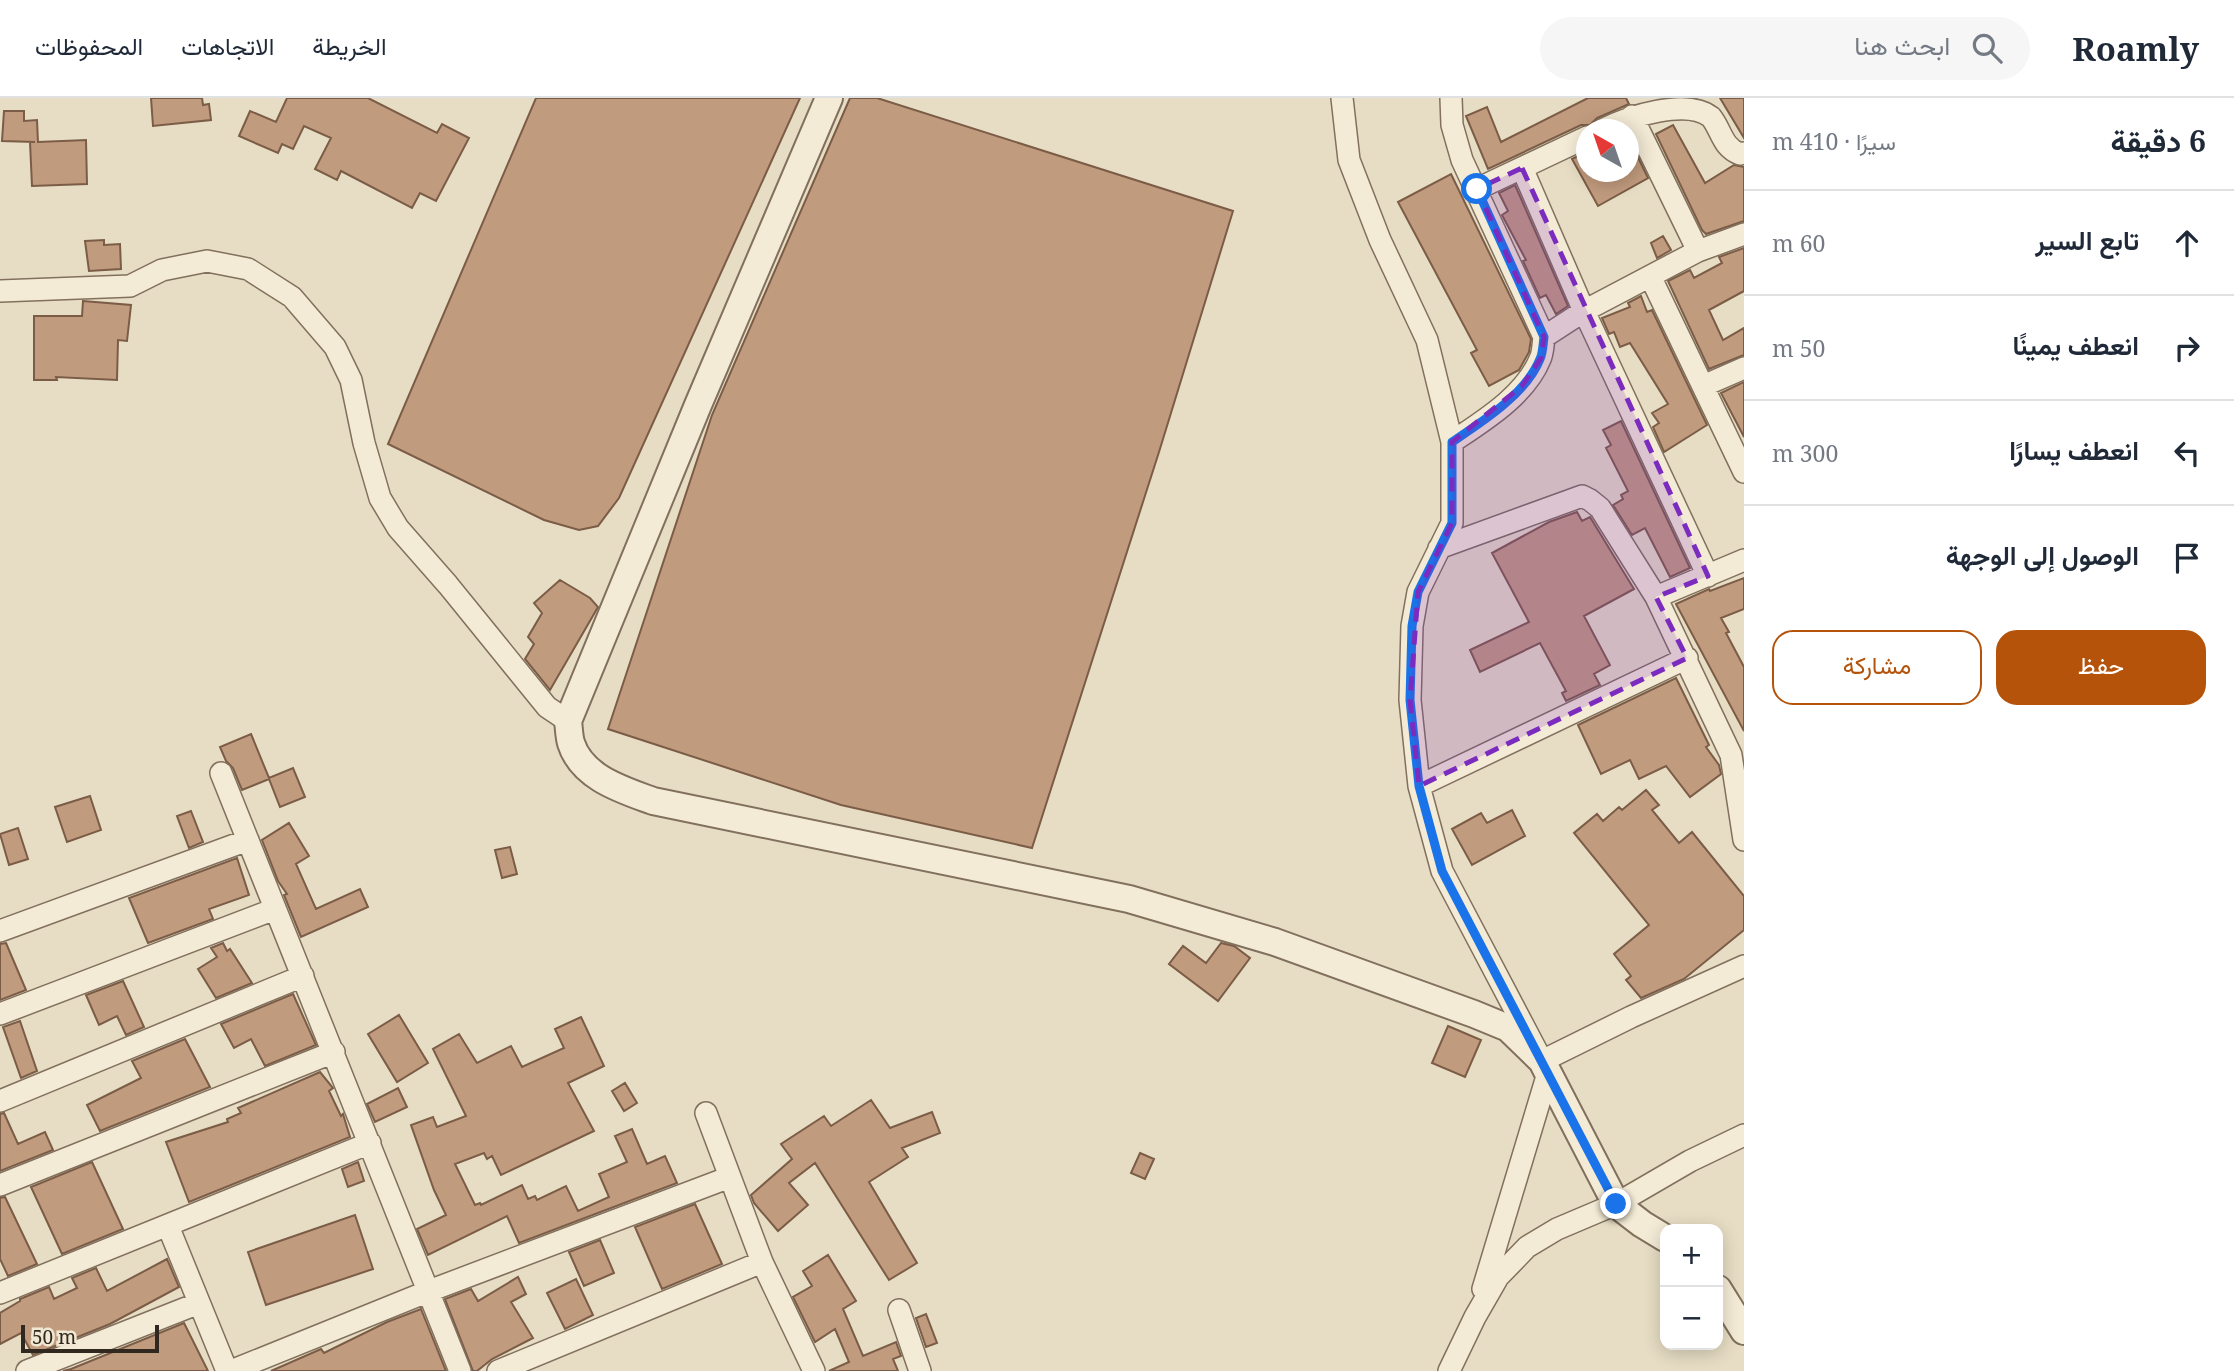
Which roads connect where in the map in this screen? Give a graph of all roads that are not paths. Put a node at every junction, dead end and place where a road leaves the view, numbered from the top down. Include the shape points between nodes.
1 (829, 98) edge
2 (1342, 98) edge
3 (1451, 98) edge
4 (1702, 103) edge
5 (1643, 108) edge
6 (1622, 119) edge
7 (1576, 142) edge
8 (1744, 153) edge
9 (1522, 167) junction
10 (1477, 189) junction
11 (1744, 234) edge
12 (1698, 251) junction
13 (1651, 278) junction
14 (0, 291) edge
15 (1584, 311) junction
16 (1544, 337) junction
17 (1744, 368) edge
18 (1703, 386) junction
19 (1452, 442) junction
20 (1744, 472) edge
21 (1439, 548) junction
22 (1744, 560) edge
23 (1708, 576) junction
24 (1656, 597) junction
25 (1686, 658) junction
26 (568, 721) junction
27 (221, 773) dead end
28 (1419, 786) junction
29 (1740, 786) edge
30 (248, 840) junction
31 (1744, 840) edge
32 (275, 909) junction
33 (0, 931) edge
34 (1744, 966) edge
35 (303, 976) junction
36 (0, 1014) edge
37 (334, 1052) junction
38 (1545, 1067) junction
39 (0, 1101) edge
40 (706, 1113) dead end
41 (1744, 1135) edge
42 (370, 1143) junction
43 (730, 1177) junction
44 (0, 1185) edge
45 (1616, 1204) junction
46 (168, 1226) junction
47 (1660, 1235) edge
48 (762, 1262) junction
49 (429, 1291) junction
50 (0, 1293) edge
51 (1723, 1297) edge
52 (199, 1303) junction
53 (899, 1310) dead end
54 (1475, 1317) junction
55 (1744, 1331) edge
56 (27, 1371) edge
57 (229, 1371) edge
58 (460, 1371) edge
59 (498, 1371) edge
60 (814, 1371) edge
61 (920, 1371) edge
62 (1449, 1371) edge

1 - 26 street
2 - 19 street via 1349,160 1427,340
3 - 10 street via 1452,125 1462,160
4 - 5 street via 1670,102
4 - 8 street via 1727,145 1733,152
5 - 6 street
5 - 12 street
7 - 9 street
9 - 10 street
9 - 15 street
10 - 16 street
11 - 12 street
12 - 13 street
13 - 15 street
13 - 18 street
14 - 26 street via 130,286 162,270 207,261 248,269 292,297 335,347 351,380 380,498 398,528 547,707
15 - 16 street
15 - 23 street
16 - 19 street via 1541,358 1522,386 1489,417
17 - 18 street
18 - 20 street
19 - 21 street via 1452,523
21 - 24 street via 1582,496 1600,508
21 - 28 street via 1418,592 1412,626 1410,700
22 - 23 street
23 - 24 street
24 - 25 street
25 - 28 street
25 - 29 street via 1731,755
26 - 38 street via 571,743 580,760 598,777 653,801 1142,903 1275,942 1508,1028
27 - 30 street
28 - 38 street via 1442,871
29 - 31 street
30 - 32 street
30 - 33 street
32 - 35 street
32 - 36 street
34 - 38 street via 1631,1017
35 - 37 street
35 - 39 street
37 - 42 street
37 - 44 street
38 - 45 street
38 - 54 street
40 - 43 street
41 - 45 street
42 - 46 street
42 - 49 street
43 - 48 street
43 - 49 street
45 - 47 street
45 - 54 street via 1527,1247 1498,1277
46 - 50 street
46 - 52 street
48 - 59 street
48 - 60 street
49 - 57 street
49 - 58 street
51 - 55 street
52 - 56 street
52 - 57 street
53 - 61 street
54 - 62 street

